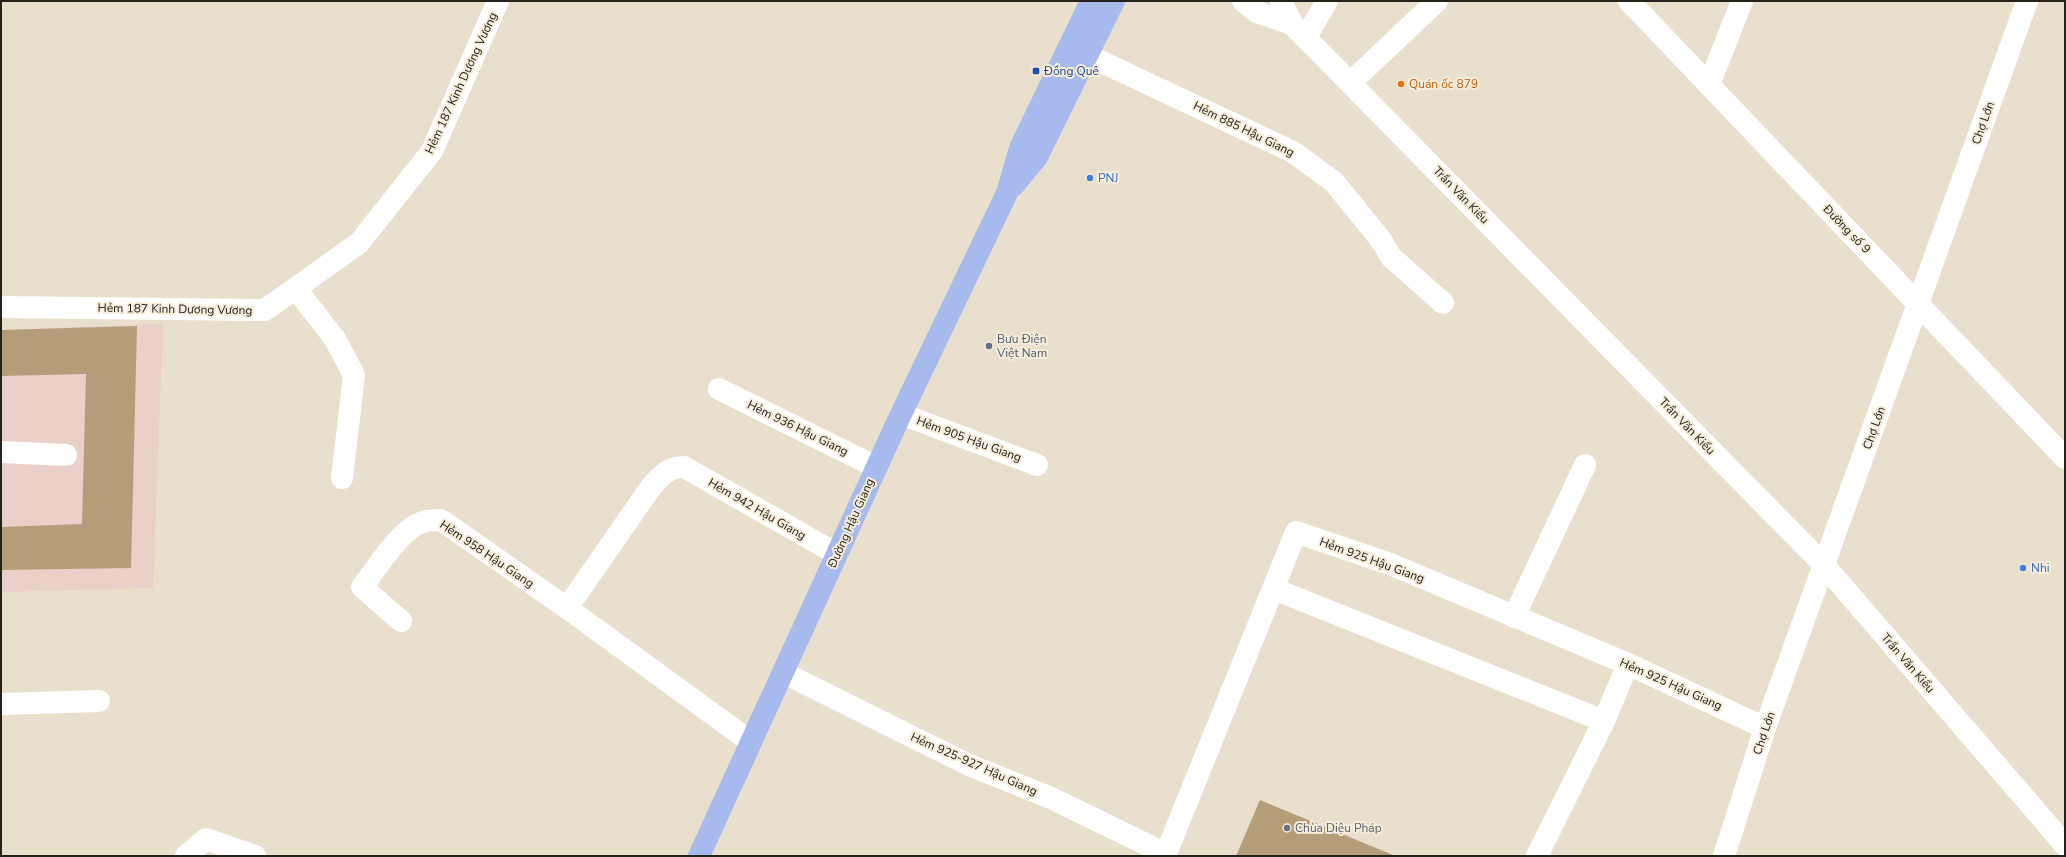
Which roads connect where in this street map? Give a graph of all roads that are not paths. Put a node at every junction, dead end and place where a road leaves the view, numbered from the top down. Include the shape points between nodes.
1 (498, 1) edge
2 (1091, 1) edge
3 (1114, 1) edge
4 (1243, 1) edge
5 (1281, 1) edge
6 (1326, 1) edge
7 (1437, 1) edge
8 (1629, 1) edge
9 (1742, 1) edge
10 (2027, 1) edge
11 (1299, 30) junction
12 (1087, 55) junction
13 (1351, 82) junction
14 (1709, 85) junction
15 (1007, 193) junction
16 (296, 289) junction
17 (1443, 304) dead end
18 (1919, 305) junction
19 (1, 307) edge
20 (719, 389) dead end
21 (901, 414) junction
22 (1, 452) edge
23 (66, 455) dead end
24 (2065, 458) edge
25 (1037, 465) dead end
26 (1585, 465) dead end
27 (876, 467) junction
28 (342, 478) dead end
29 (837, 554) junction
30 (1824, 566) junction
31 (1274, 589) junction
32 (567, 608) junction
33 (1514, 617) junction
34 (401, 621) dead end
35 (1628, 664) junction
36 (784, 673) junction
37 (99, 701) dead end
38 (1, 704) edge
39 (1604, 721) junction
40 (1765, 728) junction
41 (751, 742) junction
42 (2065, 845) edge
43 (1165, 855) edge
44 (186, 856) edge
45 (254, 856) edge
46 (699, 856) edge
47 (1537, 856) edge
48 (1724, 856) edge

1 - 16 street, Hẻm 187 Kinh Dương Vương via 432,151 358,243
2 - 15 main road, Đường Hậu Giang via 1020,148
3 - 12 main road, Đường Hậu Giang
4 - 11 street, Trần Văn Kiểu via 1257,12
5 - 11 street, Trần Văn Kiểu
6 - 11 street
7 - 13 street
8 - 14 street, Đường số 9
9 - 14 street
10 - 18 street, Chợ Lớn
11 - 13 street, Trần Văn Kiểu
12 - 15 main road, Đường Hậu Giang via 1037,157
12 - 17 street, Hẻm 885 Hậu Giang via 1293,152 1334,182 1381,240 1391,258
13 - 30 street, Trần Văn Kiểu
14 - 18 street, Đường số 9
15 - 21 main road, Đường Hậu Giang
16 - 19 street, Hẻm 187 Kinh Dương Vương via 265,310
16 - 28 street via 335,339 354,375
18 - 24 street, Đường số 9
18 - 30 street, Chợ Lớn
20 - 27 street, Hẻm 936 Hậu Giang
21 - 25 street, Hẻm 905 Hậu Giang
21 - 27 main road, Đường Hậu Giang
22 - 23 street
26 - 33 street
27 - 29 main road, Đường Hậu Giang
29 - 32 street, Hẻm 942 Hậu Giang via 684,467 676,467 664,472 651,487
29 - 36 main road, Đường Hậu Giang
30 - 40 street, Chợ Lớn
30 - 42 street, Trần Văn Kiểu
31 - 33 street, Hẻm 925 Hậu Giang via 1296,532 1390,564
31 - 39 street
31 - 43 street, Hẻm 925 Hậu Giang
32 - 34 street, Hẻm 958 Hậu Giang via 441,520 432,520 422,522 402,536 362,587
32 - 41 street, Hẻm 958 Hậu Giang
33 - 35 street, Hẻm 925 Hậu Giang
35 - 39 street
35 - 40 street, Hẻm 925 Hậu Giang
36 - 41 main road, Đường Hậu Giang
36 - 43 street, Hẻm 925-927 Hậu Giang via 969,765 1051,798
37 - 38 street
39 - 47 street
40 - 48 street, Chợ Lớn
41 - 46 main road, Đường Hậu Giang
44 - 45 street via 206,839

